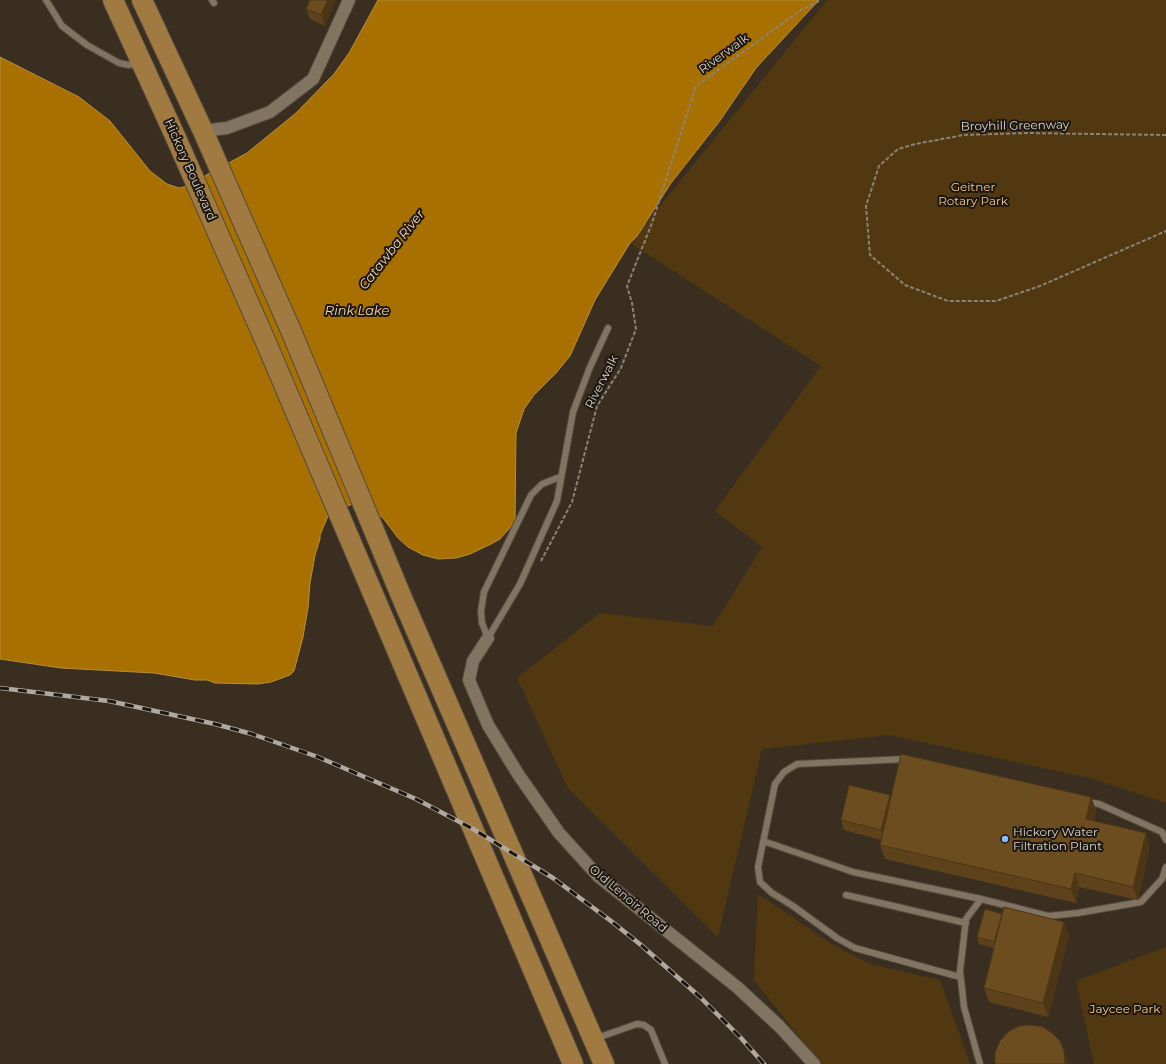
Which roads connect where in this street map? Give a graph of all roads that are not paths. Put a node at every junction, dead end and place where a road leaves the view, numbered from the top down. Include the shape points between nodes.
1 (46, 0) edge
2 (113, 0) edge
3 (142, 0) edge
4 (349, 0) edge
5 (141, 62) junction
6 (206, 137) junction
7 (608, 328) dead end
8 (560, 477) junction
9 (488, 638) junction
10 (917, 761) edge
11 (1084, 801) edge
12 (1166, 840) edge
13 (763, 841) junction
14 (1166, 867) edge
15 (846, 895) dead end
16 (981, 899) junction
17 (966, 923) junction
18 (960, 977) junction
19 (593, 1039) junction
20 (573, 1064) edge
21 (604, 1064) edge
22 (665, 1064) edge
23 (814, 1064) edge
24 (980, 1064) edge

1 - 5 lane via 62,26 87,45 119,63 129,66
2 - 5 highway, Hickory Boulevard
3 - 6 highway
4 - 6 street via 313,79 270,112
5 - 20 highway, Hickory Boulevard via 265,340
6 - 19 highway
7 - 8 lane via 572,412
8 - 9 lane via 557,502 523,577
8 - 9 lane via 542,484 531,495 484,592 482,623
9 - 23 street, Old Lenoir Road via 473,661 469,680 488,725 559,833 598,876 737,987 779,1026
10 - 13 lane via 902,758 797,764 784,772 775,784
11 - 12 lane via 1099,804 1162,832
13 - 16 lane via 853,872
13 - 18 lane via 758,867 760,882 837,938 854,948
14 - 16 lane via 1162,879 1141,902 1078,913 1048,916
15 - 17 lane
16 - 17 lane via 966,919
17 - 18 lane
18 - 24 lane via 964,1007
19 - 21 highway
19 - 22 lane via 637,1024 644,1025 650,1030

